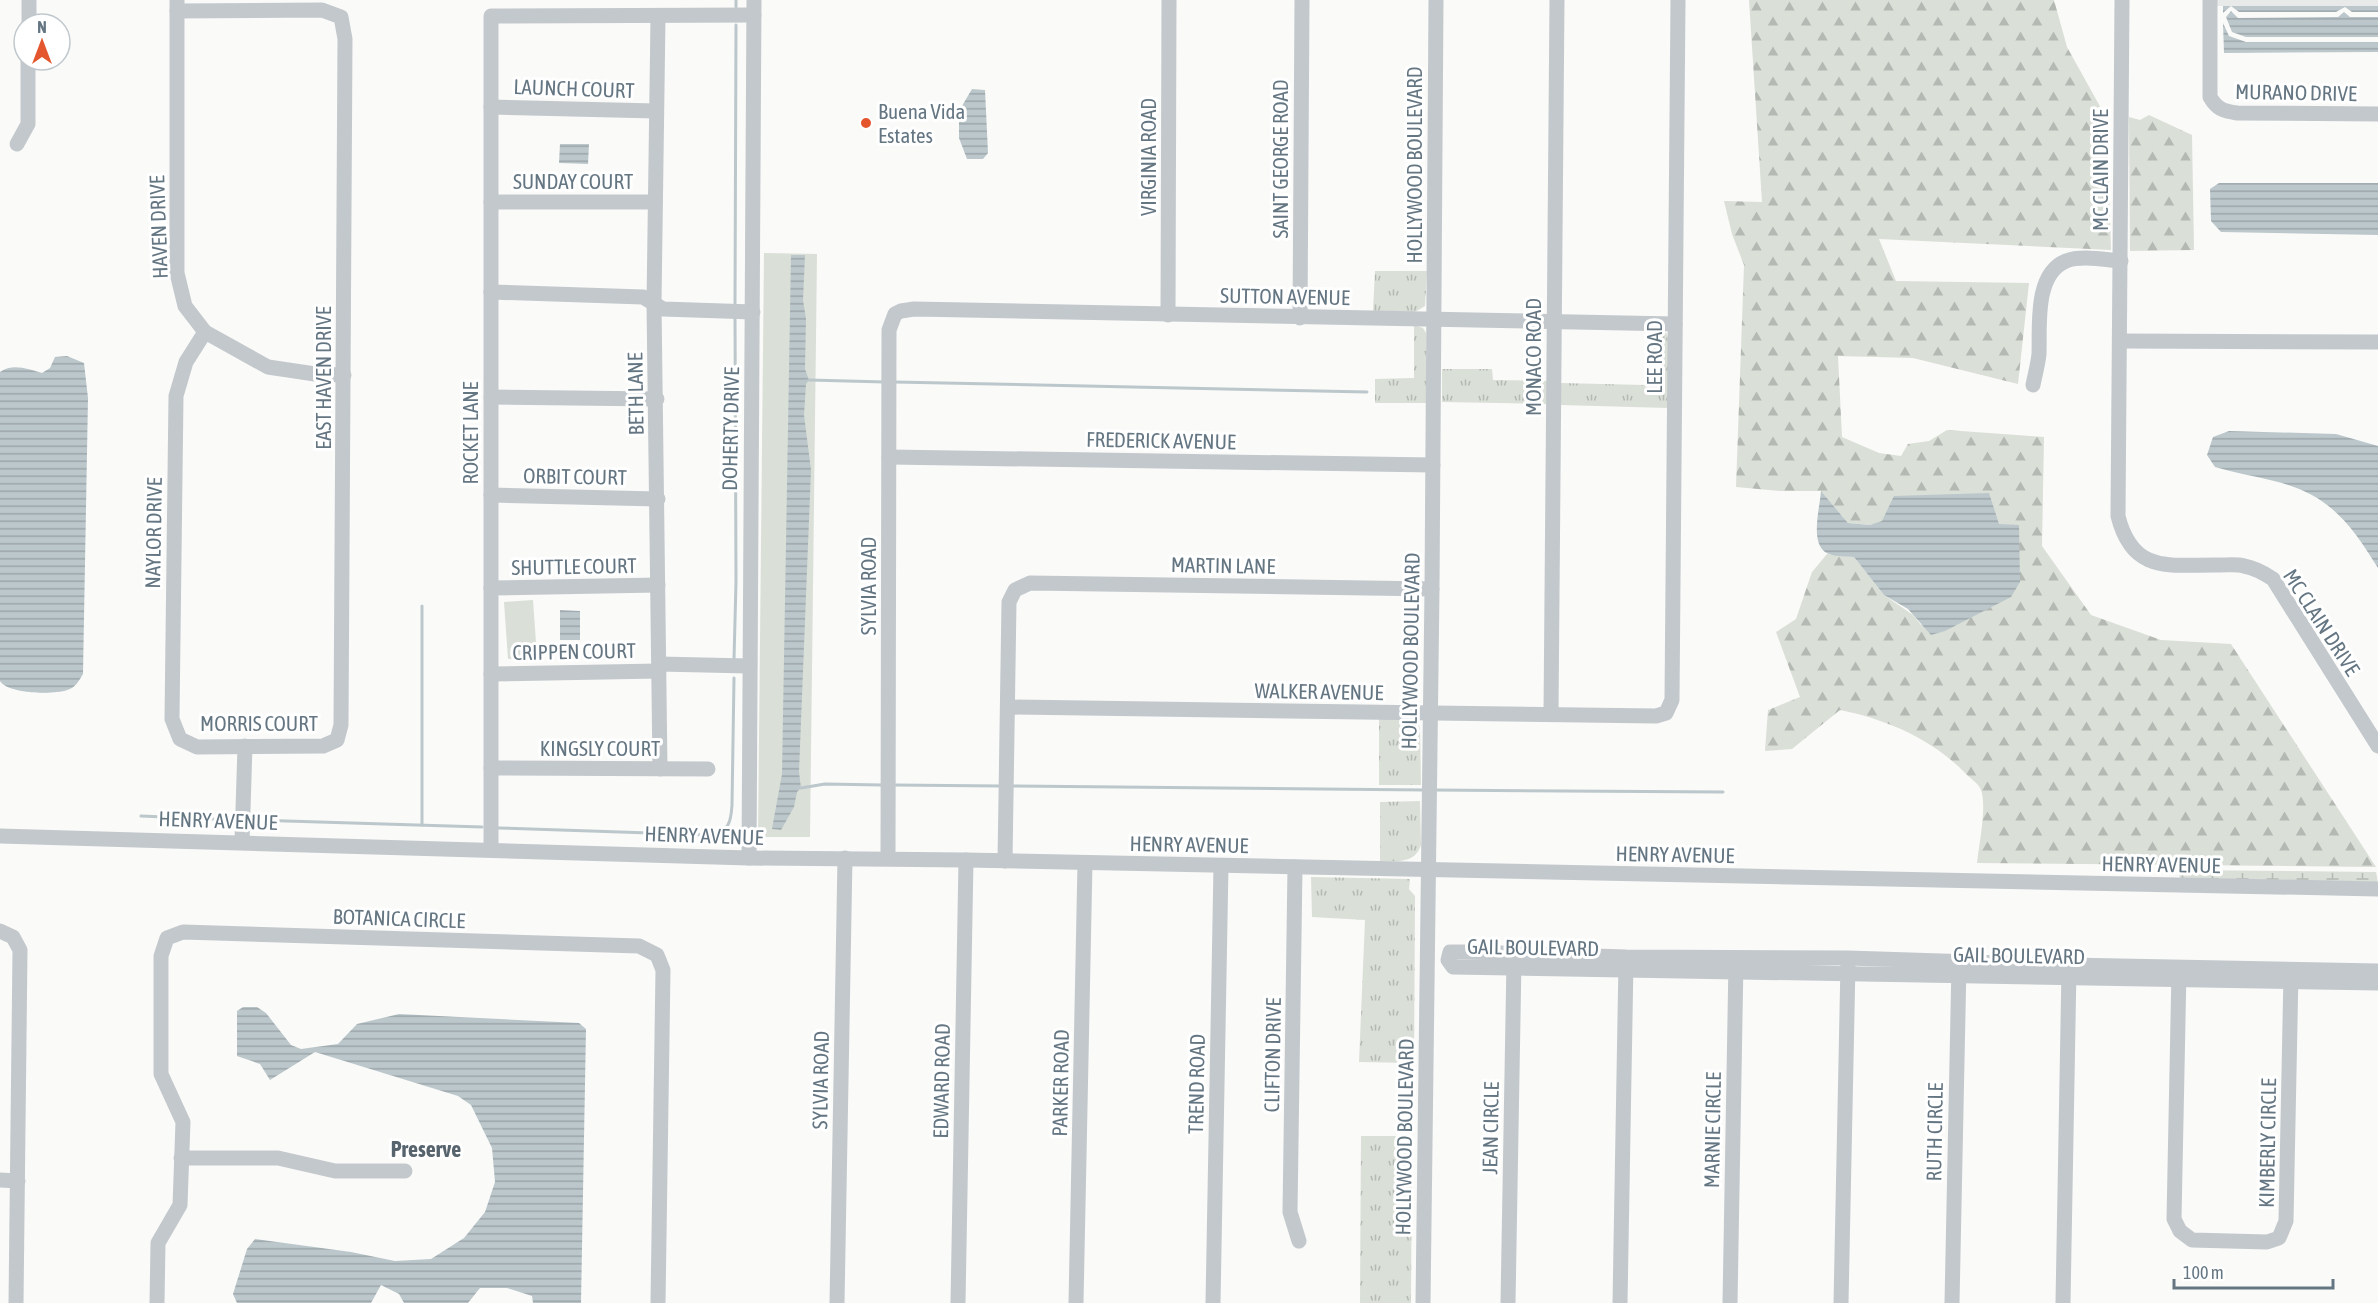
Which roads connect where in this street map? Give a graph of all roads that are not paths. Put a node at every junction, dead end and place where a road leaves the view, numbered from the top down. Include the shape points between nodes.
1 (1169, 0) edge
2 (1302, 0) edge
3 (1436, 0) edge
4 (1557, 0) edge
5 (1678, 0) edge
6 (2122, 0) edge
7 (2210, 0) edge
8 (177, 5) edge
9 (754, 8) edge
10 (658, 17) junction
11 (28, 72) edge
12 (491, 107) junction
13 (656, 111) junction
14 (2378, 114) edge
15 (17, 144) dead end
16 (491, 202) junction
17 (655, 202) junction
18 (2121, 261) junction
19 (491, 292) junction
20 (654, 303) junction
21 (753, 312) junction
22 (895, 314) joint
23 (1168, 315) junction
24 (1300, 318) junction
25 (1434, 319) junction
26 (1555, 322) junction
27 (1675, 324) junction
28 (206, 332) junction
29 (2121, 341) junction
30 (2378, 342) edge
31 (344, 375) junction
32 (2033, 386) dead end
33 (491, 397) junction
34 (657, 399) junction
35 (889, 457) junction
36 (1433, 465) junction
37 (491, 495) junction
38 (657, 499) junction
39 (658, 585) junction
40 (491, 588) junction
41 (1432, 590) junction
42 (749, 666) junction
43 (659, 668) junction
44 (491, 674) junction
45 (1008, 707) junction
46 (1666, 713) joint
47 (1430, 714) junction
48 (1551, 714) junction
49 (180, 740) joint
50 (337, 740) joint
51 (245, 746) junction
52 (2378, 746) edge
53 (491, 768) junction
54 (660, 769) junction
55 (708, 769) dead end
56 (0, 836) edge
57 (242, 841) junction
58 (491, 850) junction
59 (749, 858) junction
60 (845, 858) junction
61 (888, 858) junction
62 (966, 860) junction
63 (1005, 861) junction
64 (1085, 863) junction
65 (1221, 866) junction
66 (1295, 867) junction
67 (1429, 870) junction
68 (2378, 889) edge
69 (0, 931) edge
70 (1514, 961) joint
71 (1626, 963) junction
72 (1736, 964) junction
73 (1848, 965) junction
74 (1959, 968) junction
75 (2069, 971) junction
76 (2378, 971) edge
77 (2179, 973) junction
78 (2291, 975) junction
79 (2378, 983) edge
80 (182, 1158) junction
81 (405, 1171) dead end
82 (0, 1180) edge
83 (18, 1180) junction
84 (1299, 1241) dead end
85 (16, 1303) edge
86 (157, 1303) edge
87 (658, 1303) edge
88 (837, 1303) edge
89 (958, 1303) edge
90 (1076, 1303) edge
91 (1213, 1303) edge
92 (1423, 1303) edge
93 (1508, 1303) edge
94 (1620, 1303) edge
95 (1730, 1303) edge
96 (1841, 1303) edge
97 (1952, 1303) edge
98 (2063, 1303) edge

1 - 23 street, VIRGINIA ROAD
2 - 24 street, SAINT GEORGE ROAD
3 - 25 street, HOLLYWOOD BOULEVARD
4 - 26 street, MONACO ROAD
5 - 27 street, LEE ROAD
6 - 18 street, MC CLAIN DRIVE
7 - 14 street, MURANO DRIVE via 2210,97 2223,111
8 - 28 street, HAVEN DRIVE via 177,273 185,306
8 - 31 street, EAST HAVEN DRIVE via 322,10 341,17 345,39
9 - 10 street
9 - 21 street, DOHERTY DRIVE
10 - 12 street, ROCKET LANE via 491,16
10 - 13 street, BETH LANE
11 - 15 street via 28,124
12 - 13 street, LAUNCH COURT
12 - 16 street, ROCKET LANE
13 - 17 street, BETH LANE
16 - 17 street, SUNDAY COURT
16 - 19 street, ROCKET LANE
17 - 20 street, BETH LANE
18 - 29 street, MC CLAIN DRIVE
18 - 32 street via 2066,261 2049,275 2038,315 2039,356
19 - 20 street via 644,297
19 - 33 street, ROCKET LANE
20 - 21 street via 663,309
20 - 34 street, BETH LANE
21 - 42 street, DOHERTY DRIVE
22 - 23 street, SUTTON AVENUE via 914,309
22 - 35 street, SYLVIA ROAD via 889,330
23 - 24 street, SUTTON AVENUE
24 - 25 street, SUTTON AVENUE
25 - 26 street, SUTTON AVENUE
25 - 36 street, HOLLYWOOD BOULEVARD
26 - 27 street, SUTTON AVENUE
26 - 48 street, MONACO ROAD
27 - 46 street, LEE ROAD via 1672,700
28 - 31 street, HAVEN DRIVE via 268,366
28 - 49 street, NAYLOR DRIVE via 186,362 176,396 172,719
29 - 30 street
29 - 52 street, MC CLAIN DRIVE via 2118,516 2133,549 2160,564 2241,565 2260,570 2273,579
31 - 50 street, EAST HAVEN DRIVE via 341,725
33 - 34 street
33 - 37 street, ROCKET LANE
34 - 38 street, BETH LANE
35 - 36 street, FREDERICK AVENUE
35 - 61 street, SYLVIA ROAD
36 - 41 street, HOLLYWOOD BOULEVARD
37 - 38 street, ORBIT COURT
37 - 40 street, ROCKET LANE
38 - 39 street, BETH LANE
39 - 40 street, SHUTTLE COURT
39 - 43 street, BETH LANE
40 - 44 street, ROCKET LANE
41 - 45 street, MARTIN LANE via 1030,583 1015,590 1009,602
41 - 47 street, HOLLYWOOD BOULEVARD
42 - 43 street, CRIPPEN COURT
42 - 59 street, DOHERTY DRIVE
43 - 44 street, CRIPPEN COURT
43 - 54 street, BETH LANE
44 - 53 street, ROCKET LANE
45 - 47 street, WALKER AVENUE
45 - 63 street
46 - 48 street, WALKER AVENUE
47 - 48 street, WALKER AVENUE
47 - 67 street, HOLLYWOOD BOULEVARD
49 - 51 street, MORRIS COURT via 197,747
50 - 51 street, MORRIS COURT via 323,746
51 - 57 street
53 - 54 street, KINGSLY COURT
53 - 58 street, ROCKET LANE
54 - 55 street, KINGSLY COURT
56 - 57 street, HENRY AVENUE
57 - 58 street, HENRY AVENUE
58 - 59 street, HENRY AVENUE
59 - 60 street, HENRY AVENUE
60 - 61 street, HENRY AVENUE
60 - 88 street, SYLVIA ROAD
61 - 62 street, HENRY AVENUE
62 - 63 street, HENRY AVENUE
62 - 89 street, EDWARD ROAD
63 - 64 street, HENRY AVENUE
64 - 65 street, HENRY AVENUE
64 - 90 street, PARKER ROAD
65 - 66 street, HENRY AVENUE
65 - 91 street, TREND ROAD
66 - 67 street, HENRY AVENUE
66 - 84 street, CLIFTON DRIVE via 1290,1212
67 - 68 street, HENRY AVENUE
67 - 92 street, HOLLYWOOD BOULEVARD
69 - 83 street via 13,937 20,950
70 - 71 street, GAIL BOULEVARD
70 - 93 street, JEAN CIRCLE
71 - 72 street, GAIL BOULEVARD
71 - 94 street
72 - 73 street, GAIL BOULEVARD
72 - 95 street, MARNIE CIRCLE
73 - 74 street, GAIL BOULEVARD
73 - 96 street
74 - 75 street, GAIL BOULEVARD
74 - 97 street, RUTH CIRCLE
75 - 77 street, GAIL BOULEVARD
75 - 98 street
76 - 78 street, GAIL BOULEVARD
77 - 78 street, GAIL BOULEVARD
77 - 78 street, KIMBERLY CIRCLE via 2174,1219 2192,1240 2266,1242 2279,1238 2286,1221
78 - 79 street, GAIL BOULEVARD
80 - 81 street via 278,1158 335,1171
80 - 86 street, BOTANICA CIRCLE via 180,1205 158,1243
80 - 87 street, BOTANICA CIRCLE via 183,1122 161,1074 161,956 166,938 183,932 639,946 657,955 663,970
82 - 83 street
83 - 85 street

